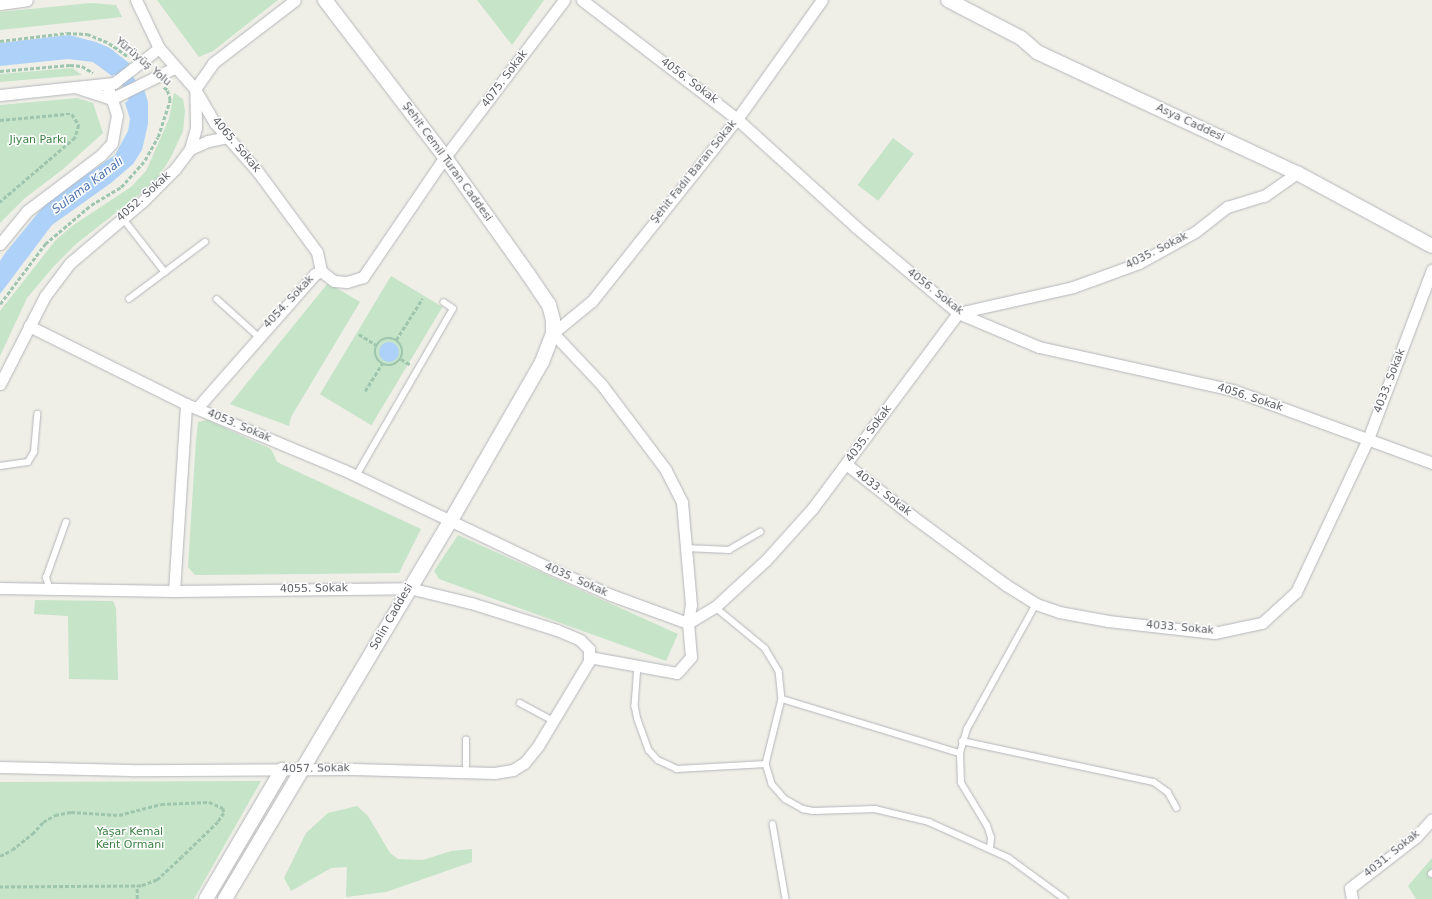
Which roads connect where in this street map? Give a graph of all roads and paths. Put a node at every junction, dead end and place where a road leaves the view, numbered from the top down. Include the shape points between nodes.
1 (27, 0) edge
2 (136, 0) edge
3 (294, 0) edge
4 (325, 0) edge
5 (564, 0) edge
6 (582, 0) edge
7 (822, 0) edge
8 (948, 0) edge
9 (0, 4) edge
10 (0, 41) edge
11 (159, 48) junction
12 (136, 66) junction
13 (176, 67) junction
14 (0, 71) edge
15 (147, 80) junction
16 (112, 83) junction
17 (75, 87) junction
18 (195, 89) junction
19 (0, 95) edge
20 (111, 99) junction
21 (737, 119) junction
22 (0, 120) edge
23 (228, 137) junction
24 (190, 149) junction
25 (445, 157) junction
26 (1297, 173) junction
27 (0, 202) edge
28 (122, 217) junction
29 (206, 242) dead end
30 (0, 244) edge
31 (1432, 246) edge
32 (1432, 270) edge
33 (321, 271) junction
34 (165, 272) junction
35 (129, 299) dead end
36 (422, 299) dead end
37 (217, 300) dead end
38 (444, 303) dead end
39 (0, 304) edge
40 (958, 313) junction
41 (29, 326) junction
42 (552, 333) junction
43 (359, 334) dead end
44 (258, 336) junction
45 (396, 340) junction
46 (376, 345) junction
47 (382, 364) junction
48 (0, 384) edge
49 (365, 391) dead end
50 (186, 404) junction
51 (197, 408) junction
52 (37, 414) dead end
53 (1368, 439) junction
54 (1432, 463) edge
55 (846, 464) junction
56 (0, 466) edge
57 (356, 476) junction
58 (66, 522) dead end
59 (450, 522) junction
60 (760, 532) dead end
61 (686, 548) junction
62 (0, 588) edge
63 (409, 588) junction
64 (50, 589) junction
65 (174, 591) junction
66 (1036, 604) junction
67 (714, 607) junction
68 (688, 623) junction
69 (589, 657) junction
70 (638, 666) junction
71 (782, 699) junction
72 (520, 703) dead end
73 (554, 721) junction
74 (466, 740) dead end
75 (962, 741) junction
76 (960, 753) junction
77 (766, 764) junction
78 (0, 767) edge
79 (282, 770) junction
80 (303, 770) junction
81 (466, 772) junction
82 (1177, 808) dead end
83 (1432, 819) edge
84 (773, 824) dead end
85 (990, 849) junction
86 (0, 856) edge
87 (137, 886) junction
88 (0, 887) edge
89 (1351, 894) edge
90 (137, 899) edge
91 (206, 899) edge
92 (225, 899) edge
93 (786, 899) edge
94 (1065, 899) edge

1 - 9 street
2 - 11 street, 4065. Sokak
3 - 18 street via 213,63
4 - 25 street, Şehit Cemil Turan Caddesi
5 - 25 street, 4075. Sokak
6 - 21 street, 4056. Sokak
7 - 21 street, Şehit Fadıl Baran Sokak
8 - 26 street, Asya Caddesi via 1021,38 1037,52
10 - 12 path, Yürüyüş Yolu via 67,33 87,34 115,46
11 - 12 street
11 - 13 street, 4065. Sokak
12 - 16 street
13 - 15 street
13 - 18 street, 4065. Sokak
14 - 16 path via 82,66
15 - 20 street via 123,95
15 - 39 path, Yürüyüş Yolu via 167,90 170,100 158,137 145,160 121,187 69,222 45,244
16 - 17 street
16 - 20 street
17 - 19 street
17 - 20 street
18 - 23 street, 4065. Sokak via 215,123
18 - 24 street, 4052. Sokak via 196,128
20 - 30 street via 118,115 112,143 101,155 26,211
21 - 40 street, 4056. Sokak via 856,227
21 - 42 street, Şehit Fadıl Baran Sokak via 592,301
22 - 27 path via 72,114 79,125 75,138 64,149
23 - 24 street via 208,141
23 - 33 street, 4065. Sokak via 258,172 316,252
24 - 28 street, 4052. Sokak via 154,190
25 - 33 street, 4054. Sokak via 363,277 347,282 334,280
25 - 42 street, Şehit Cemil Turan Caddesi via 548,305 553,320
26 - 31 street, Asya Caddesi
26 - 40 street, 4035. Sokak via 1264,196 1227,206 1195,232 1139,263 1073,287
28 - 34 lane
28 - 41 street, 4052. Sokak via 70,263 45,296
29 - 34 lane
32 - 53 street, 4033. Sokak
33 - 44 street, 4054. Sokak via 314,274
34 - 35 lane
36 - 45 path
37 - 44 lane
38 - 57 lane via 453,309
40 - 53 street, 4056. Sokak via 1039,347 1233,390
40 - 55 street, 4035. Sokak
41 - 48 street, 4052. Sokak
41 - 50 street, 4053. Sokak
42 - 59 street, Solin Caddesi via 542,362
42 - 61 street via 601,384 666,470 682,502
43 - 46 path
44 - 51 street, 4054. Sokak
45 - 46 path via 383,339
45 - 47 path via 402,346 401,359 394,365
46 - 47 path via 375,354
47 - 49 path
50 - 51 street, 4053. Sokak
50 - 65 street
51 - 57 street, 4053. Sokak
52 - 56 lane via 34,452 28,462
53 - 54 street, 4056. Sokak
53 - 66 street, 4033. Sokak via 1296,592 1262,623 1214,633 1108,621 1059,612
55 - 66 street, 4033. Sokak via 924,525
55 - 67 street, 4035. Sokak via 812,509 766,560
57 - 59 street, 4053. Sokak
58 - 64 lane via 46,578
59 - 63 street, Solin Caddesi
59 - 68 street, 4035. Sokak via 611,596
60 - 61 lane via 729,550
61 - 68 street via 691,605
62 - 64 street, 4055. Sokak
63 - 65 street, 4055. Sokak
63 - 69 street, 4055. Sokak via 471,603 557,630 580,640 589,649
63 - 80 street, Solin Caddesi
64 - 65 street, 4055. Sokak
66 - 75 lane
67 - 68 street, 4035. Sokak
67 - 71 lane via 771,655 782,680
68 - 70 street via 691,658 684,667 676,673
69 - 70 street
69 - 73 street, 4057. Sokak via 582,675
70 - 77 lane via 635,706 649,750 658,760 677,769
71 - 76 lane
71 - 77 lane
72 - 73 lane
73 - 81 street, 4057. Sokak via 524,763 513,770
74 - 81 lane
75 - 76 lane
75 - 82 lane via 1154,782 1168,792
76 - 85 lane via 961,783 987,826 991,838
77 - 85 lane via 778,792 803,809 814,811 854,808 894,812 929,822
78 - 79 street, 4057. Sokak
79 - 80 street, 4057. Sokak
79 - 91 street
80 - 81 street, 4057. Sokak
80 - 92 street, Solin Caddesi
83 - 89 street, 4031. Sokak via 1416,837
84 - 93 lane
85 - 94 lane via 1014,861
86 - 87 path via 12,850 43,822 66,813 119,815 161,804 209,802 223,808 224,813 218,822 157,880
87 - 88 path
87 - 90 path

